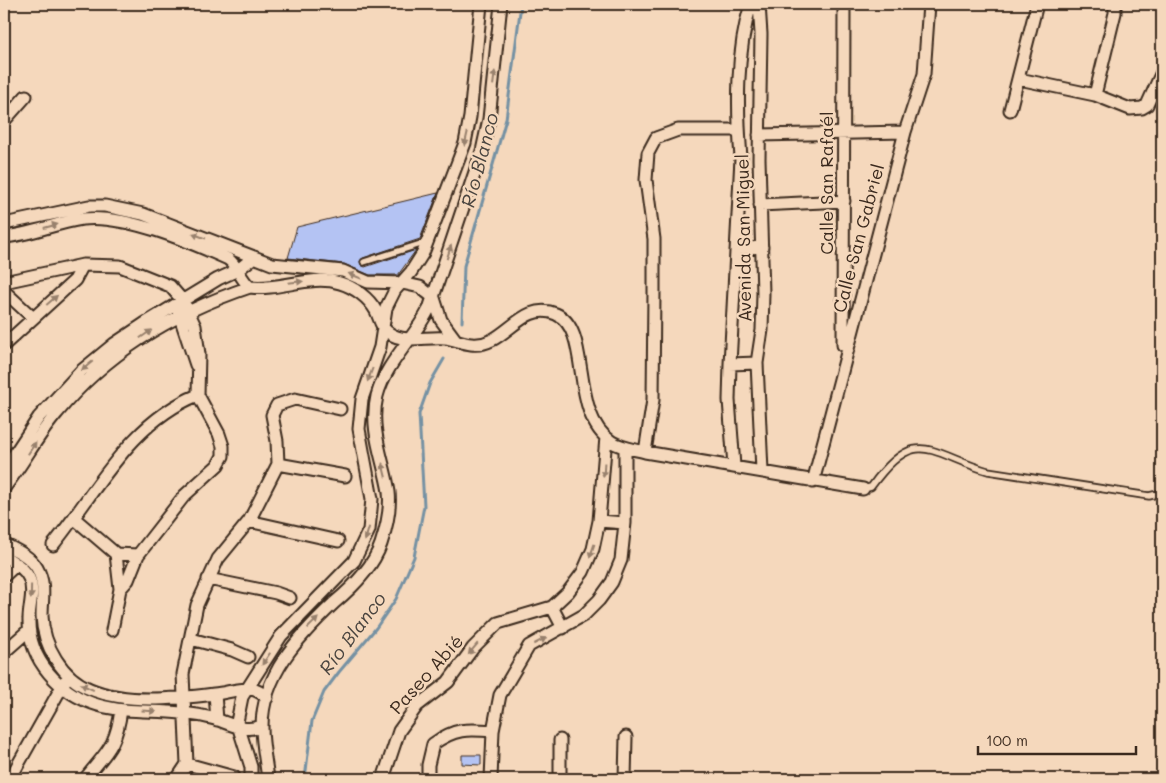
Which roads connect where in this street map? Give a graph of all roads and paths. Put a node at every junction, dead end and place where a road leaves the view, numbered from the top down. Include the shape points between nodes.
1 (481, 4) edge
2 (502, 4) edge
3 (751, 4) edge
4 (758, 4) edge
5 (844, 4) edge
6 (929, 4) edge
7 (1037, 4) edge
8 (1115, 4) edge
9 (1162, 72) edge
10 (1019, 79) junction
11 (760, 84) junction
12 (740, 85) junction
13 (1095, 95) junction
14 (26, 96) dead end
15 (1010, 110) dead end
16 (4, 119) edge
17 (738, 130) junction
18 (844, 132) junction
19 (905, 132) junction
20 (759, 135) junction
21 (740, 158) junction
22 (759, 159) junction
23 (844, 201) junction
24 (760, 206) junction
25 (4, 224) edge
26 (4, 237) edge
27 (427, 242) junction
28 (762, 247) junction
29 (736, 249) junction
30 (217, 254) junction
31 (254, 257) junction
32 (364, 262) dead end
33 (272, 264) junction
34 (83, 265) junction
35 (238, 270) junction
36 (218, 279) junction
37 (4, 282) edge
38 (402, 283) junction
39 (269, 286) junction
40 (250, 287) junction
41 (4, 290) edge
42 (222, 296) junction
43 (434, 298) junction
44 (182, 309) junction
45 (32, 318) junction
46 (383, 328) junction
47 (410, 339) junction
48 (455, 339) junction
49 (4, 346) edge
50 (843, 362) junction
51 (757, 363) junction
52 (730, 364) junction
53 (198, 395) junction
54 (340, 409) dead end
55 (606, 437) junction
56 (625, 448) junction
57 (644, 452) junction
58 (278, 464) junction
59 (734, 466) junction
60 (4, 470) edge
61 (762, 472) junction
62 (345, 476) dead end
63 (814, 482) junction
64 (4, 488) edge
65 (864, 489) joint
66 (1162, 493) edge
67 (75, 519) junction
68 (248, 521) junction
69 (599, 521) junction
70 (625, 523) junction
71 (338, 541) dead end
72 (4, 544) edge
73 (53, 545) dead end
74 (116, 554) junction
75 (138, 555) junction
76 (4, 556) edge
77 (17, 564) junction
78 (4, 576) edge
79 (208, 579) junction
80 (120, 589) junction
81 (290, 598) dead end
82 (552, 607) junction
83 (563, 628) junction
84 (29, 630) junction
85 (112, 630) dead end
86 (191, 639) junction
87 (4, 652) edge
88 (248, 657) dead end
89 (69, 676) junction
90 (61, 686) junction
91 (245, 689) junction
92 (215, 694) junction
93 (186, 696) junction
94 (267, 698) junction
95 (120, 710) junction
96 (185, 714) junction
97 (217, 720) junction
98 (262, 726) junction
99 (238, 729) junction
100 (493, 730) junction
101 (626, 738) dead end
102 (560, 740) dead end
103 (187, 764) junction
104 (11, 776) dead end
105 (234, 777) dead end
106 (85, 779) edge
107 (177, 779) edge
108 (251, 779) edge
109 (268, 779) edge
110 (384, 779) edge
111 (428, 779) edge
112 (491, 779) edge
113 (560, 779) edge
114 (625, 779) edge

1 -> 27 street via 465,143
43 -> 2 street via 482,151 489,119
3 - 12 street, Avenida San Miguel via 741,48
4 - 11 street, Avenida San Miguel
5 - 18 street, Calle San Rafaél
6 - 19 street, Calle San Gabriel via 924,74
7 - 10 street
8 - 13 street
9 - 13 street via 1147,105 1142,108 1130,109
10 - 13 street
10 - 15 street
11 - 12 street
11 - 20 street, Avenida San Miguel
12 - 17 street, Avenida San Miguel
14 - 16 street
17 - 21 street, Avenida San Miguel
17 - 57 street via 678,130 656,138 648,153 646,180 654,239 654,381
18 - 19 street
18 - 20 street
18 - 23 street, Calle San Rafaél
19 - 50 street, Calle San Gabriel
20 - 22 street, Avenida San Miguel
21 - 22 street
21 - 29 street, Avenida San Miguel
22 - 24 street, Avenida San Miguel
23 - 24 street
23 - 50 street, Calle San Rafaél
24 - 28 street, Avenida San Miguel
31 -> 25 street via 143,214 105,206 67,209
26 -> 30 street via 70,221 104,219 136,224
27 - 32 lane
27 - 38 street
28 - 29 street
28 - 51 street, Avenida San Miguel via 762,330
29 - 52 street, Avenida San Miguel
30 - 35 street via 232,262
30 - 36 street via 220,266
31 - 33 street
31 - 35 street
38 -> 33 street via 375,283 343,272
33 - 39 street via 273,278
34 - 37 street
34 - 44 street via 120,266 170,286
45 -> 34 street via 75,280
35 - 36 street
35 - 40 street
36 - 42 street
36 - 44 street
38 - 43 street via 420,287
38 - 46 street via 386,308
39 - 40 street
39 -> 46 street via 316,280 342,284 368,300
40 - 42 street
41 - 45 street
42 - 44 street
43 - 47 street
43 - 48 street via 441,320
44 - 53 street via 198,368
44 -> 60 street via 114,344 81,371 39,417
64 -> 44 street via 56,414 95,372
45 - 49 street
46 - 47 street via 396,337
46 -> 91 street via 360,413 359,429 372,499 364,542 354,561 281,636
47 - 48 street
94 -> 47 street via 278,668 293,645 366,569 380,546 389,494 377,446 374,420 377,396 395,358
48 - 55 street via 470,344 491,341 528,314 536,312 548,312 562,318 574,336 590,416
50 - 63 street, Calle San Gabriel
51 - 52 street
51 - 61 street, Avenida San Miguel
52 - 59 street, Avenida San Miguel
53 - 67 street via 179,402 151,423 118,457
53 - 75 street via 219,434 223,456 218,465 184,496
54 - 58 street via 295,400 277,405 272,415
55 - 56 street
55 -> 69 street, Paseo Abié
56 - 57 street
56 - 70 street
57 - 59 street
58 - 62 street
58 - 68 street
59 - 61 street
61 - 63 street
63 - 65 street
65 - 66 lane via 871,487 894,459 905,452 925,448 988,471 1149,496
67 - 73 street
67 - 74 street
68 - 71 street
68 - 79 street via 218,558
69 - 70 street
69 -> 82 street, Paseo Abié via 584,572
70 - 83 street via 621,560 612,582 584,615
72 - 89 street via 21,553 36,567 43,583 45,637
74 - 75 street
74 - 80 street
75 - 80 street via 128,580
76 - 77 street
77 - 78 street
77 -> 84 street via 31,583
79 - 81 street
79 - 86 street via 197,605
80 - 85 street
82 - 83 street
82 -> 110 street, Paseo Abié via 498,623 473,648 448,682 417,706 399,731
100 -> 83 street via 500,695 529,646
84 - 87 street
84 - 90 street via 38,658
86 - 88 street
86 - 93 street via 183,674
89 - 90 street
93 -> 89 street via 108,695 88,689
90 - 95 street via 97,705
90 - 104 street
91 - 92 street
91 - 94 street via 260,692
91 - 99 street via 238,709
92 - 93 street
92 - 97 street
93 - 96 street
94 - 98 street
95 -> 96 street
95 - 106 street via 114,744
96 - 97 street
96 - 103 street
97 - 99 street
98 - 99 street
98 - 109 street
99 - 108 street
100 - 111 street via 464,729 447,734 433,744
100 - 112 street
101 - 114 street
102 - 113 street
103 - 105 street
103 - 107 street

